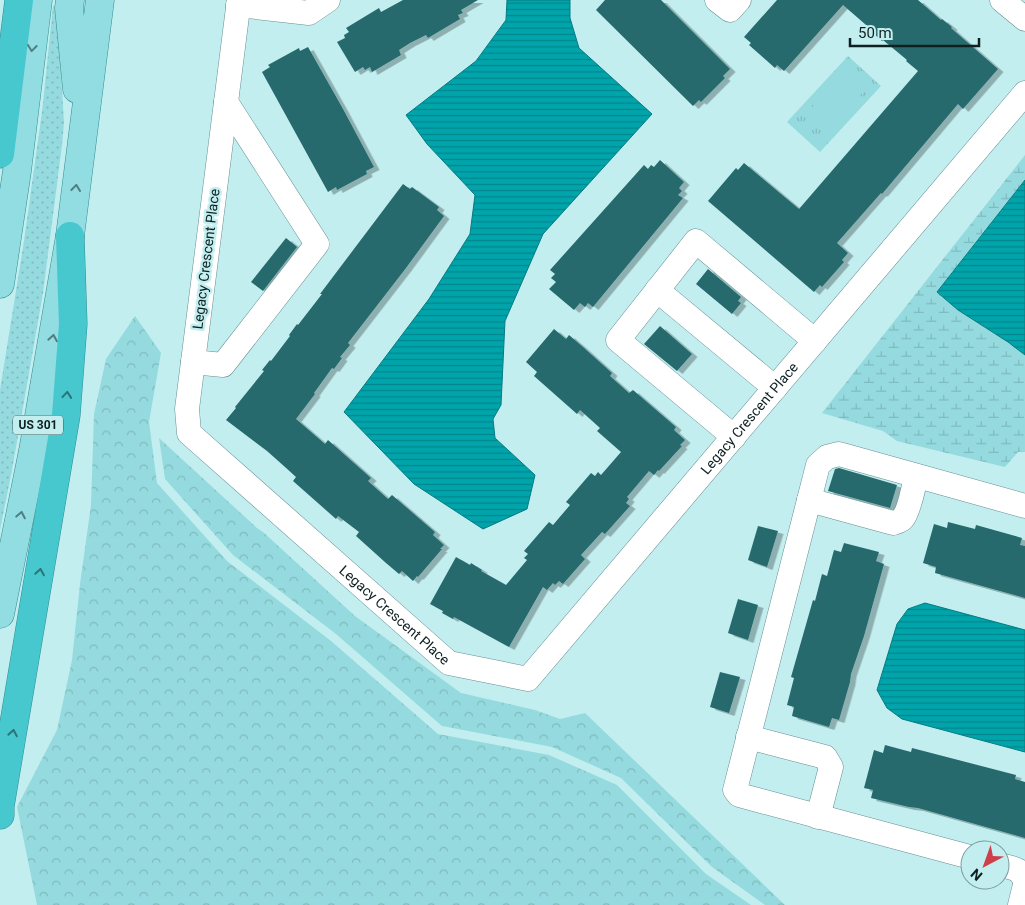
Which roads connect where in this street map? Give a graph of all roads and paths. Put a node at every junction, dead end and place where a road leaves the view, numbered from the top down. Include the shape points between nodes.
1 (20, 0) edge
2 (38, 0) edge
3 (70, 0) edge
4 (100, 0) edge
5 (328, 0) edge
6 (717, 0) edge
7 (739, 0) edge
8 (1002, 0) edge
9 (238, 3) edge
10 (1025, 19) edge
11 (1025, 93) edge
12 (226, 102) junction
13 (82, 138) junction
14 (0, 154) edge
15 (70, 236) junction
16 (0, 284) edge
17 (657, 290) junction
18 (815, 341) junction
19 (193, 362) junction
20 (775, 388) junction
21 (734, 437) junction
22 (916, 476) junction
23 (809, 500) junction
24 (1025, 506) edge
25 (0, 614) edge
26 (748, 738) junction
27 (0, 815) edge
28 (818, 817) junction
29 (960, 854) edge
30 (1010, 867) edge
31 (1025, 883) edge
32 (1020, 905) edge

1 - 14 highway
2 -> 16 main road
3 - 13 main road
4 - 13 main road, US 301
5 - 9 street via 309,13
6 - 7 street via 730,10
8 - 10 street
9 - 12 street, Legacy Crescent Place
11 - 18 street, Legacy Crescent Place
12 - 19 street, Legacy Crescent Place
12 - 19 street via 317,244 223,365
15 -> 13 main road, US 301
25 -> 15 main road, US 301 via 33,451
27 -> 15 highway via 66,415 73,324
17 - 18 street via 696,241
17 - 20 street
17 - 21 street via 618,340
18 - 20 street, Legacy Crescent Place
19 - 21 street, Legacy Crescent Place via 187,409 189,433 449,663 528,679
20 - 21 street, Legacy Crescent Place
22 - 23 street via 839,454 827,457 818,465
22 - 23 street via 906,512 898,522
22 - 24 street
23 - 26 street
26 - 28 street via 825,757 831,767
26 - 28 street via 735,790 738,796
28 - 29 street
30 - 31 street via 1018,869
31 - 32 street

